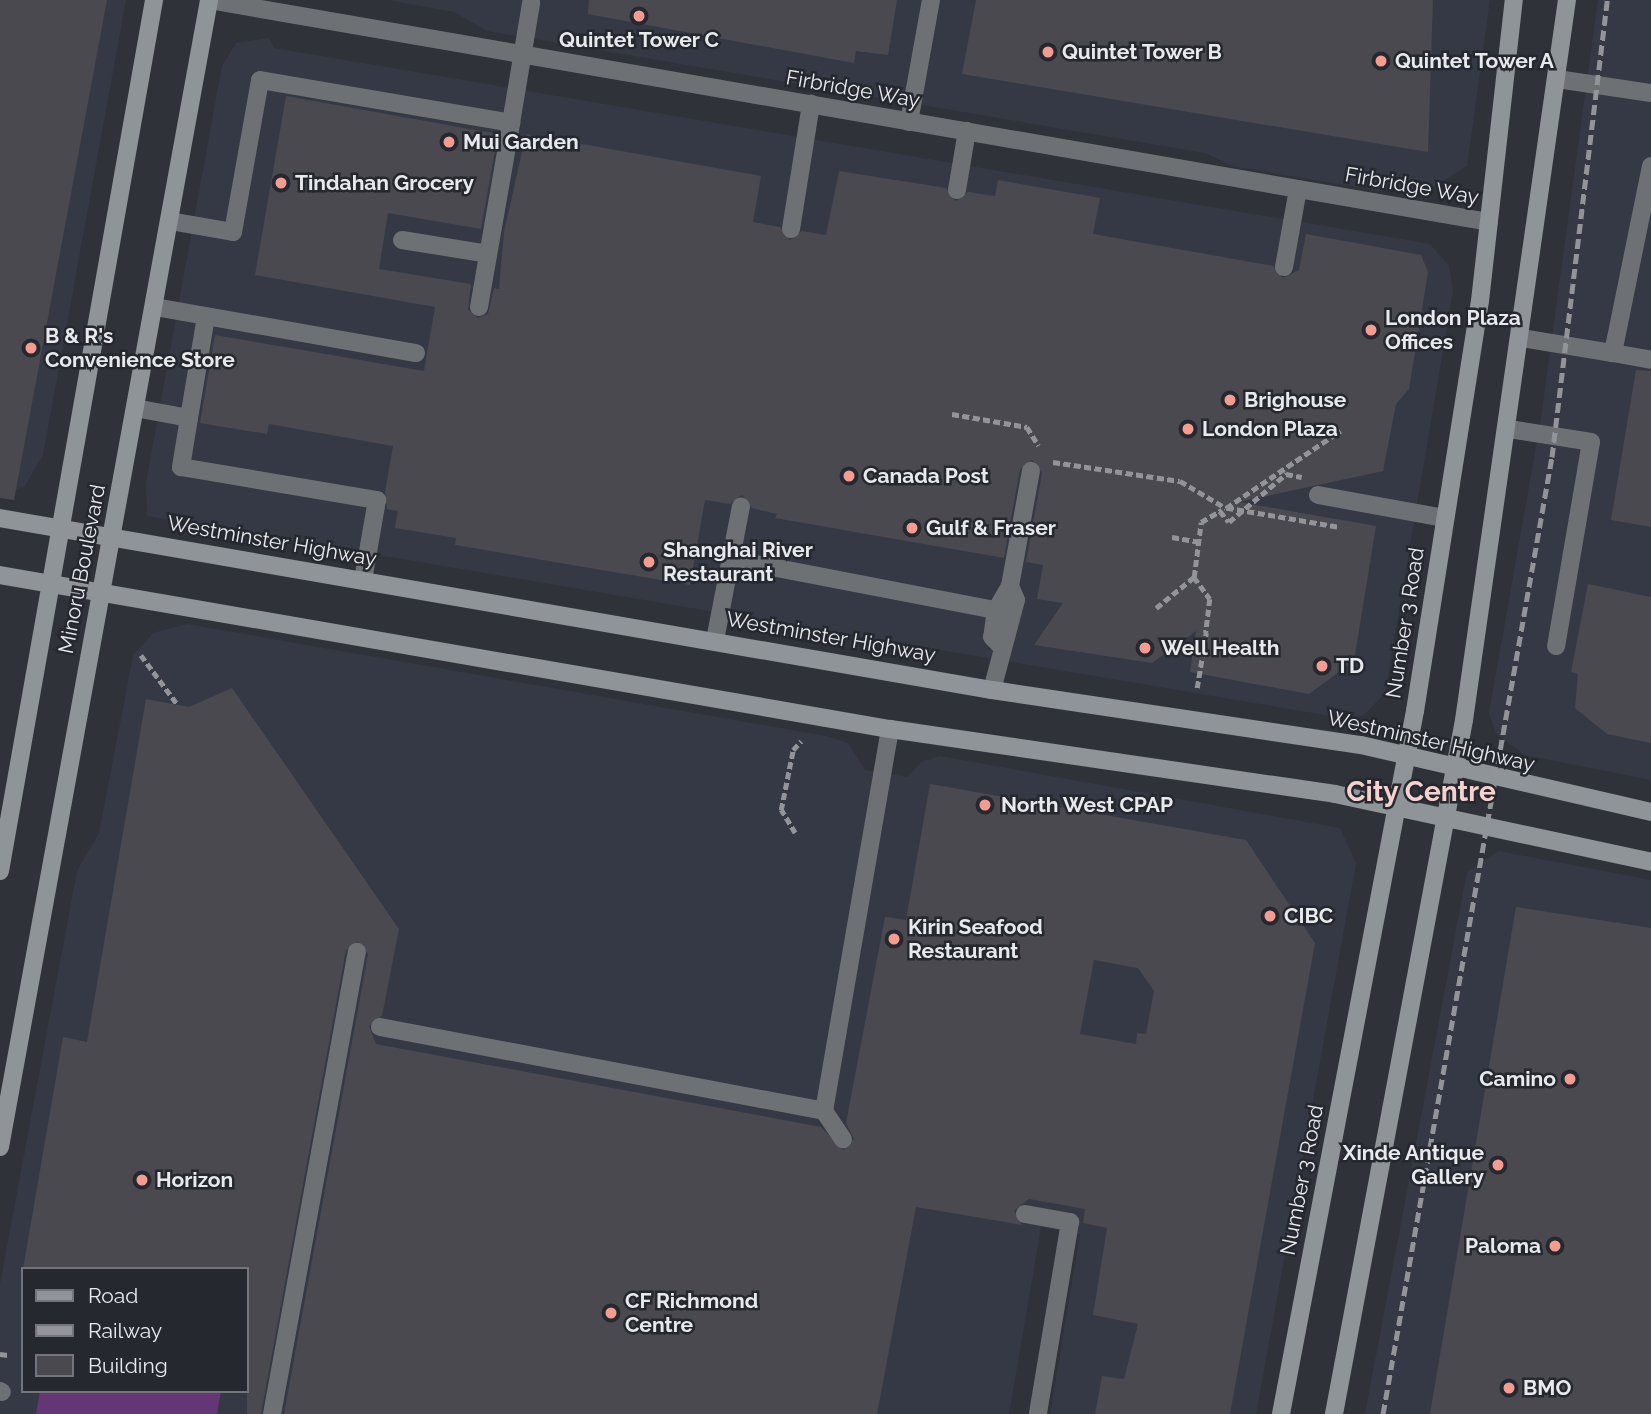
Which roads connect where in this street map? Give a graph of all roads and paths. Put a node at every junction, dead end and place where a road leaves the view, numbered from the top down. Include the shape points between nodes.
1 (153, 0) edge
2 (209, 0) edge
3 (931, 0) edge
4 (1514, 0) edge
5 (1567, 0) edge
6 (531, 3) dead end
7 (522, 54) junction
8 (1557, 79) junction
9 (1651, 93) edge
10 (811, 104) junction
11 (909, 122) junction
12 (511, 123) junction
13 (967, 131) junction
14 (1651, 166) edge
15 (1298, 189) junction
16 (957, 190) dead end
17 (170, 221) junction
18 (1489, 222) junction
19 (791, 229) dead end
20 (402, 240) dead end
21 (488, 254) junction
22 (1284, 268) dead end
23 (155, 307) junction
24 (479, 307) dead end
25 (206, 316) junction
26 (1522, 338) junction
27 (416, 353) dead end
28 (1613, 353) junction
29 (1651, 360) edge
30 (135, 408) junction
31 (952, 414) dead end
32 (189, 418) junction
33 (1509, 429) junction
34 (1340, 431) dead end
35 (1041, 450) dead end
36 (1048, 461) dead end
37 (1031, 471) dead end
38 (1318, 495) dead end
39 (741, 506) dead end
40 (1223, 510) junction
41 (0, 518) edge
42 (1445, 518) junction
43 (1229, 522) dead end
44 (59, 527) junction
45 (1337, 527) dead end
46 (111, 537) junction
47 (1172, 537) dead end
48 (1199, 542) junction
49 (730, 559) junction
50 (0, 575) edge
51 (1194, 577) junction
52 (363, 580) junction
53 (48, 583) junction
54 (1010, 586) junction
55 (100, 593) junction
56 (1156, 608) dead end
57 (996, 610) junction
58 (715, 640) junction
59 (1000, 645) junction
60 (1556, 646) dead end
61 (141, 655) dead end
62 (1197, 688) dead end
63 (992, 690) junction
64 (178, 705) dead end
65 (890, 729) junction
66 (803, 739) dead end
67 (1405, 754) junction
68 (1454, 767) junction
69 (1396, 807) junction
70 (5, 810) edge
71 (1651, 812) edge
72 (1444, 820) junction
73 (795, 833) dead end
74 (1651, 862) edge
75 (0, 871) edge
76 (357, 952) dead end
77 (380, 1027) dead end
78 (824, 1111) junction
79 (843, 1139) dead end
80 (0, 1147) edge
81 (1026, 1214) dead end
82 (0, 1354) edge
83 (8, 1356) dead end
84 (272, 1414) edge
85 (1038, 1414) edge
86 (1281, 1414) edge
87 (1334, 1414) edge

1 - 44 main road, Minoru Boulevard
2 - 7 street, Firbridge Way
2 - 17 main road, Minoru Boulevard
3 - 11 street
4 - 18 main road, Number 3 Road
5 - 8 main road
6 - 7 street
7 - 10 street, Firbridge Way
7 - 12 street
8 - 9 street
8 - 26 main road
10 - 11 street, Firbridge Way
10 - 19 street
11 - 13 street, Firbridge Way
12 - 17 street via 260,79 233,232
12 - 21 street
13 - 15 street, Firbridge Way
13 - 16 street
14 - 28 street
15 - 18 street, Firbridge Way
15 - 22 street
17 - 23 main road, Minoru Boulevard
18 - 42 main road, Number 3 Road
20 - 21 street
21 - 24 street
23 - 25 street
23 - 30 main road, Minoru Boulevard
25 - 27 street
25 - 32 street
26 - 28 street
26 - 33 main road
28 - 29 street
30 - 32 street
30 - 46 main road, Minoru Boulevard
31 - 35 path via 1027,428
32 - 52 street via 181,467 377,500
33 - 60 street via 1591,442
33 - 68 main road
34 - 40 path, bridge
36 - 40 path via 1180,481
37 - 54 street
38 - 42 street
39 - 49 street
40 - 43 path
40 - 45 path, bridge
40 - 48 path via 1201,522
41 - 44 main road, Westminster Highway
42 - 67 main road, Number 3 Road
44 - 46 main road, Westminster Highway
44 - 53 main road, Minoru Boulevard
46 - 52 main road, Westminster Highway
46 - 55 main road, Minoru Boulevard
47 - 48 path
48 - 51 path
49 - 57 street
49 - 58 street
50 - 53 main road
51 - 56 path
51 - 62 path, bridge via 1210,599
52 - 58 main road, Westminster Highway
53 - 55 main road
53 - 70 main road, Minoru Boulevard
54 - 57 street
54 - 59 street via 1016,600 1008,641
55 - 65 main road
55 - 80 main road, Minoru Boulevard
57 - 59 street via 992,637
58 - 63 main road, Westminster Highway
59 - 63 street
61 - 64 path
63 - 67 main road, Westminster Highway
65 - 69 main road
65 - 78 street
66 - 73 path via 793,750 781,810
67 - 68 main road, Westminster Highway
67 - 69 main road, Number 3 Road
68 - 71 main road, Westminster Highway
68 - 72 main road
69 - 72 main road
69 - 86 main road, Number 3 Road
70 - 75 main road, Minoru Boulevard
72 - 74 main road
72 - 87 main road
76 - 84 street
77 - 78 street
78 - 79 street
81 - 85 street via 1070,1222
82 - 83 path

